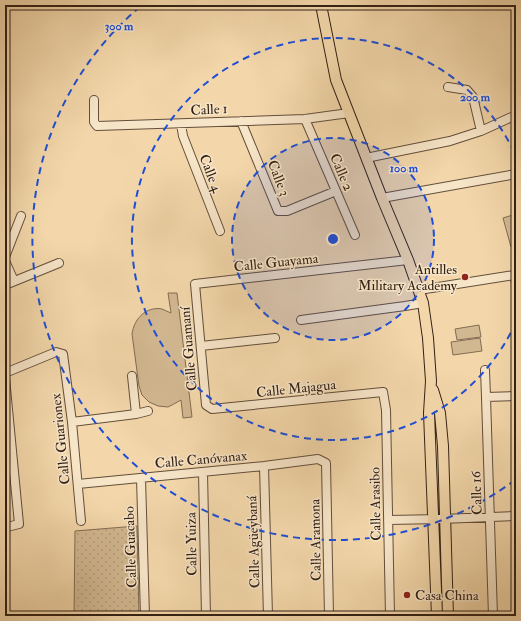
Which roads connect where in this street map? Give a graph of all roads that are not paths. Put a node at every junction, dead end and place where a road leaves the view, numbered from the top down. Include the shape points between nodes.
1 (321, 5) edge
2 (448, 87) dead end
3 (94, 100) dead end
4 (348, 113) junction
5 (516, 115) edge
6 (306, 119) junction
7 (241, 121) junction
8 (181, 124) junction
9 (480, 130) junction
10 (366, 158) junction
11 (516, 174) edge
12 (336, 191) junction
13 (382, 198) junction
14 (21, 216) dead end
15 (220, 231) dead end
16 (355, 235) dead end
17 (5, 257) edge
18 (408, 260) junction
19 (5, 261) edge
20 (59, 263) dead end
21 (515, 277) edge
22 (14, 281) junction
23 (195, 284) joint
24 (5, 285) edge
25 (419, 290) junction
26 (423, 303) junction
27 (300, 320) dead end
28 (275, 338) dead end
29 (201, 346) junction
30 (485, 370) dead end
31 (5, 373) edge
32 (132, 376) dead end
33 (5, 378) edge
34 (431, 381) junction
35 (383, 392) joint
36 (516, 396) edge
37 (486, 397) junction
38 (212, 409) joint
39 (148, 411) dead end
40 (136, 414) junction
41 (72, 422) junction
42 (326, 463) joint
43 (264, 466) junction
44 (203, 472) junction
45 (141, 478) junction
46 (78, 484) junction
47 (516, 516) edge
48 (490, 517) junction
49 (434, 519) junction
50 (445, 519) junction
51 (388, 520) junction
52 (81, 521) dead end
53 (5, 527) edge
54 (146, 616) edge
55 (206, 616) edge
56 (268, 616) edge
57 (329, 616) edge
58 (390, 616) edge
59 (437, 616) edge
60 (448, 616) edge
61 (493, 616) edge

1 - 4 main road via 336,80
2 - 9 street via 467,90 473,97
3 - 8 street, Calle 1 via 94,122 97,126
4 - 6 street, Calle 1
4 - 10 main road
5 - 9 street
6 - 7 street, Calle 1
6 - 12 street, Calle 2
7 - 8 street, Calle 1
7 - 12 street, Calle 3 via 278,211 287,211
8 - 15 street, Calle 4 via 183,136
9 - 10 street via 450,141
10 - 13 main road
11 - 13 street
12 - 16 street, Calle 2
13 - 18 main road
14 - 17 street
18 - 23 street, Calle Guayama
18 - 25 main road
19 - 22 street
20 - 22 street
21 - 25 street
22 - 24 street
23 - 29 street, Calle Guamaní
25 - 26 main road
26 - 27 street
26 - 34 main road
28 - 29 street
29 - 38 street, Calle Guamaní via 206,405
30 - 37 street, Calle 16
31 - 41 street, Calle Guarionex via 56,352 63,354
32 - 40 street
33 - 53 street via 19,524
34 - 49 main road via 429,413
34 - 50 main road via 440,413
35 - 38 street, Calle Majagua
35 - 51 street, Calle Arasibo via 386,410
36 - 37 street
37 - 48 street, Calle 16
39 - 40 street
40 - 41 street
41 - 46 street, Calle Guarionex
42 - 43 street, Calle Canóvanax via 318,459
42 - 57 street, Calle Aramona
43 - 44 street, Calle Canóvanax
43 - 56 street, Calle Agüeybaná
44 - 45 street, Calle Canóvanax
44 - 55 street, Calle Yuiza
45 - 46 street, Calle Canóvanax
45 - 54 street, Calle Guacabo
46 - 52 street, Calle Guarionex
47 - 48 street
48 - 50 street
48 - 61 street, Calle 16
49 - 50 street
49 - 51 street
49 - 59 main road
50 - 60 main road
51 - 58 street, Calle Arasibo

